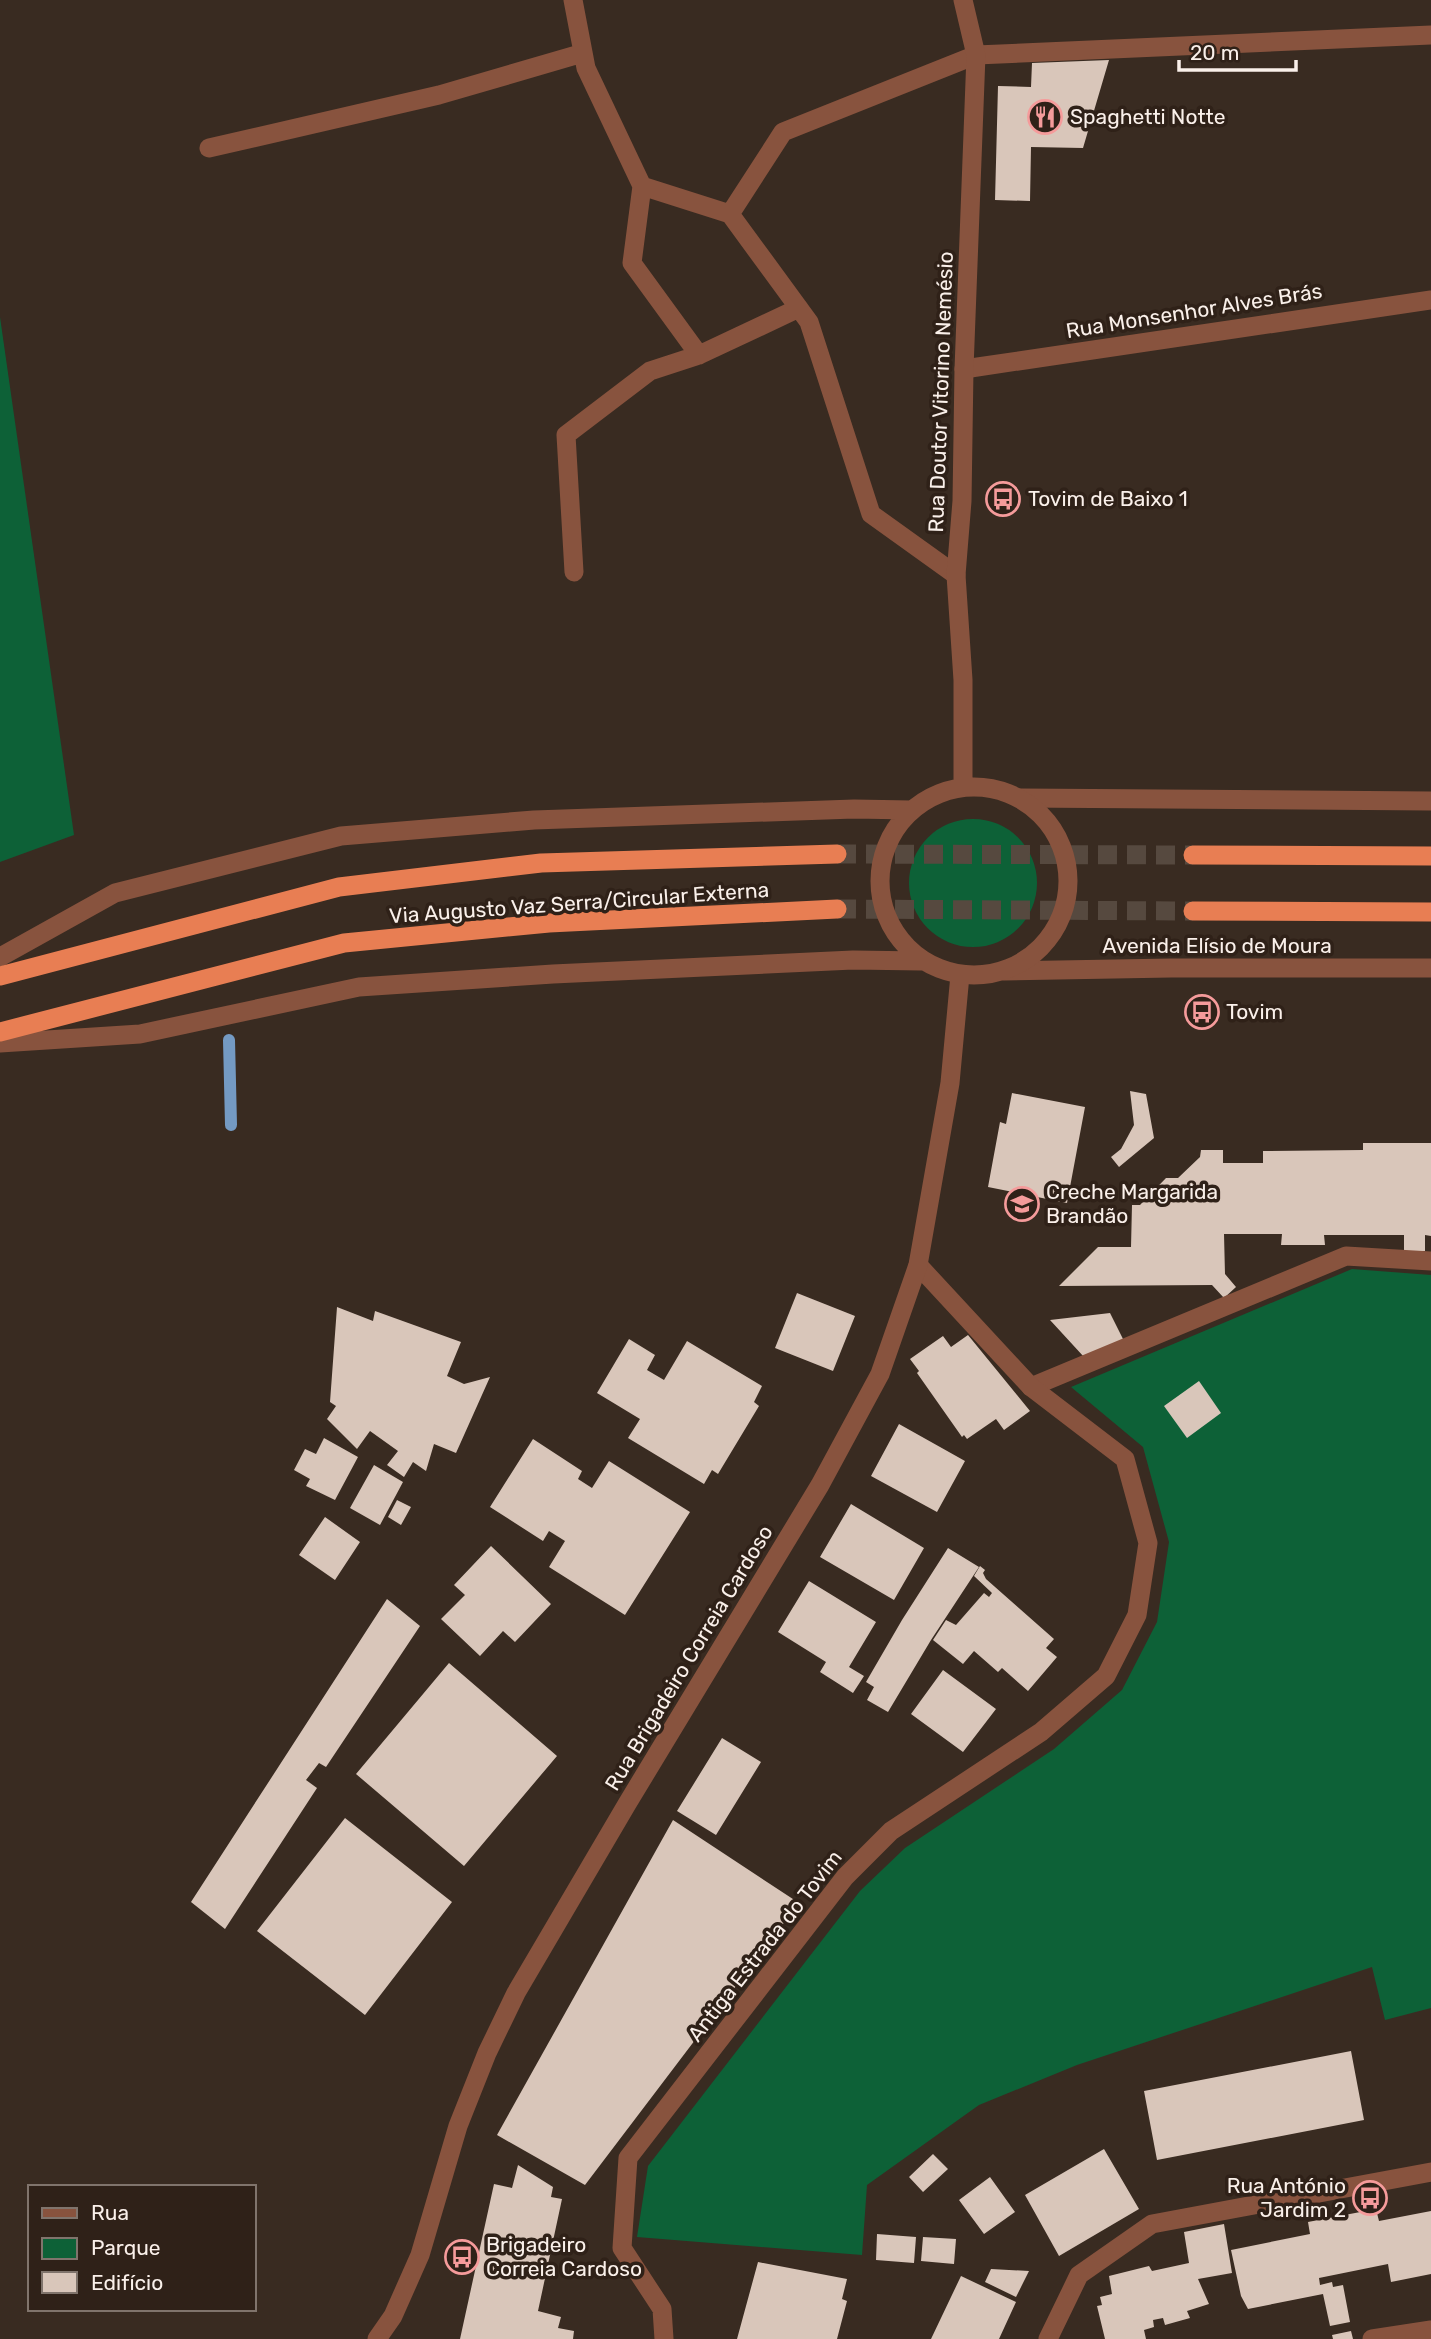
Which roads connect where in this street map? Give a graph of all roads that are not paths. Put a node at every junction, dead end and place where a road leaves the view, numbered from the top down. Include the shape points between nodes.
1 (573, 0) edge
2 (963, 0) edge
3 (1431, 35) edge
4 (583, 54) junction
5 (976, 55) junction
6 (209, 148) dead end
7 (642, 186) junction
8 (730, 214) junction
9 (1431, 300) edge
10 (799, 308) junction
11 (699, 355) junction
12 (964, 369) junction
13 (574, 572) dead end
14 (956, 575) junction
15 (963, 787) junction
16 (1020, 798) junction
17 (1431, 801) edge
18 (911, 810) junction
19 (837, 854) tunnel mouth
20 (1193, 855) tunnel mouth
21 (1431, 856) edge
22 (837, 909) tunnel mouth
23 (1193, 911) tunnel mouth
24 (1431, 912) edge
25 (0, 957) edge
26 (922, 961) junction
27 (1431, 968) edge
28 (1004, 971) junction
29 (960, 975) junction
30 (0, 976) edge
31 (0, 1032) edge
32 (0, 1043) edge
33 (1431, 1261) edge
34 (919, 1265) junction
35 (1031, 1387) junction
36 (1431, 2172) edge
37 (1431, 2330) edge
38 (377, 2339) edge
39 (664, 2339) edge
40 (1048, 2339) edge
41 (1372, 2339) edge

1 - 4 street
2 - 5 street, Rua Doutor Vitorino Nemésio
3 - 5 street
4 - 6 street via 439,95
4 - 7 street
5 - 8 street via 783,132
5 - 12 street, Rua Doutor Vitorino Nemésio
7 - 8 street
7 - 11 street via 632,263
8 - 10 street
9 - 12 street, Rua Monsenhor Alves Brás
10 - 11 street
10 - 14 street via 809,322 871,514
11 - 13 street via 650,371 566,435
12 - 14 street, Rua Doutor Vitorino Nemésio
14 - 15 street, Rua Doutor Vitorino Nemésio via 963,680
15 - 16 street via 992,788
15 - 18 street via 935,794
16 - 17 street
16 - 28 street via 1044,818 1061,844 1068,875 1065,906 1053,934 1032,957
18 - 25 street via 534,820 341,836 116,893
18 - 26 street via 892,832 881,859 879,888 885,917 900,942
19 - 30 highway, Via Augusto Vaz Serra/Circular Externa via 541,863 339,887
20 - 21 highway
22 - 31 highway, Via Augusto Vaz Serra/Circular Externa via 549,923 344,943
23 - 24 highway
26 - 29 street
26 - 32 street via 853,960 359,987 140,1034
27 - 28 street, Avenida Elísio de Moura
28 - 29 street
29 - 34 street, Rua Brigadeiro Correia Cardoso via 950,1083
33 - 35 street via 1346,1256
34 - 35 street, Antiga Estrada do Tovim
34 - 38 street, Rua Brigadeiro Correia Cardoso via 880,1374 821,1485 516,1993 458,2126 420,2255 393,2316
35 - 39 street, Antiga Estrada do Tovim via 1125,1459 1149,1543 1137,1615 1106,1676 1041,1732 891,1831 845,1877 628,2158 622,2248 662,2309
36 - 40 street via 1152,2224 1079,2275
37 - 41 street

